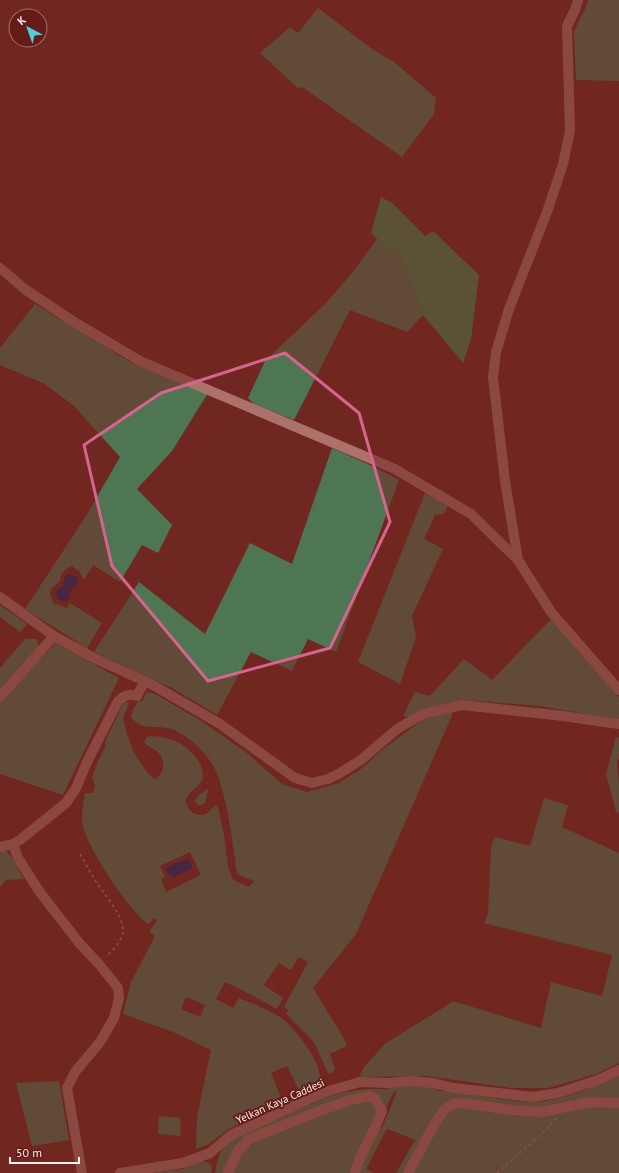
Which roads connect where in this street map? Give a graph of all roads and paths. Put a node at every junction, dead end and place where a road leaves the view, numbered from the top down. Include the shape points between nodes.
1 (578, 0) edge
2 (0, 268) edge
3 (518, 560) junction
4 (0, 597) edge
5 (54, 636) junction
6 (145, 681) junction
7 (619, 690) edge
8 (0, 697) edge
9 (619, 724) edge
10 (13, 844) junction
11 (0, 847) edge
12 (80, 854) dead end
13 (99, 964) junction
14 (619, 1070) edge
15 (619, 1103) edge
16 (561, 1108) junction
17 (82, 1173) edge
18 (120, 1173) edge
19 (228, 1173) edge
20 (355, 1173) edge
21 (408, 1173) edge
22 (497, 1173) edge

1 - 3 street via 567,26 570,131 563,164 548,212 509,308 496,352 493,377 505,481
2 - 3 street via 26,290 140,362 396,469 471,514
3 - 7 street via 551,612
4 - 5 street
5 - 6 street
5 - 8 street
6 - 9 street via 220,724 295,778 312,783 328,779 361,760 397,729 423,714 462,705
6 - 10 street via 137,696 126,695 118,701 76,788 66,803
10 - 11 street
10 - 13 street via 18,858 39,891
12 - 13 path via 114,907 123,932 115,948
13 - 17 street via 118,988 119,998 114,1018 100,1042 75,1072 66,1088
14 - 18 street, Yelkan Kaya Caddesi via 558,1093 533,1097 412,1081 360,1082 322,1093 231,1135 210,1153 183,1163
15 - 16 street via 590,1102
16 - 21 street via 541,1112 453,1104 444,1110 435,1123
16 - 22 path via 545,1131
19 - 20 street via 237,1152 249,1139 322,1110 369,1096 375,1099 382,1111

